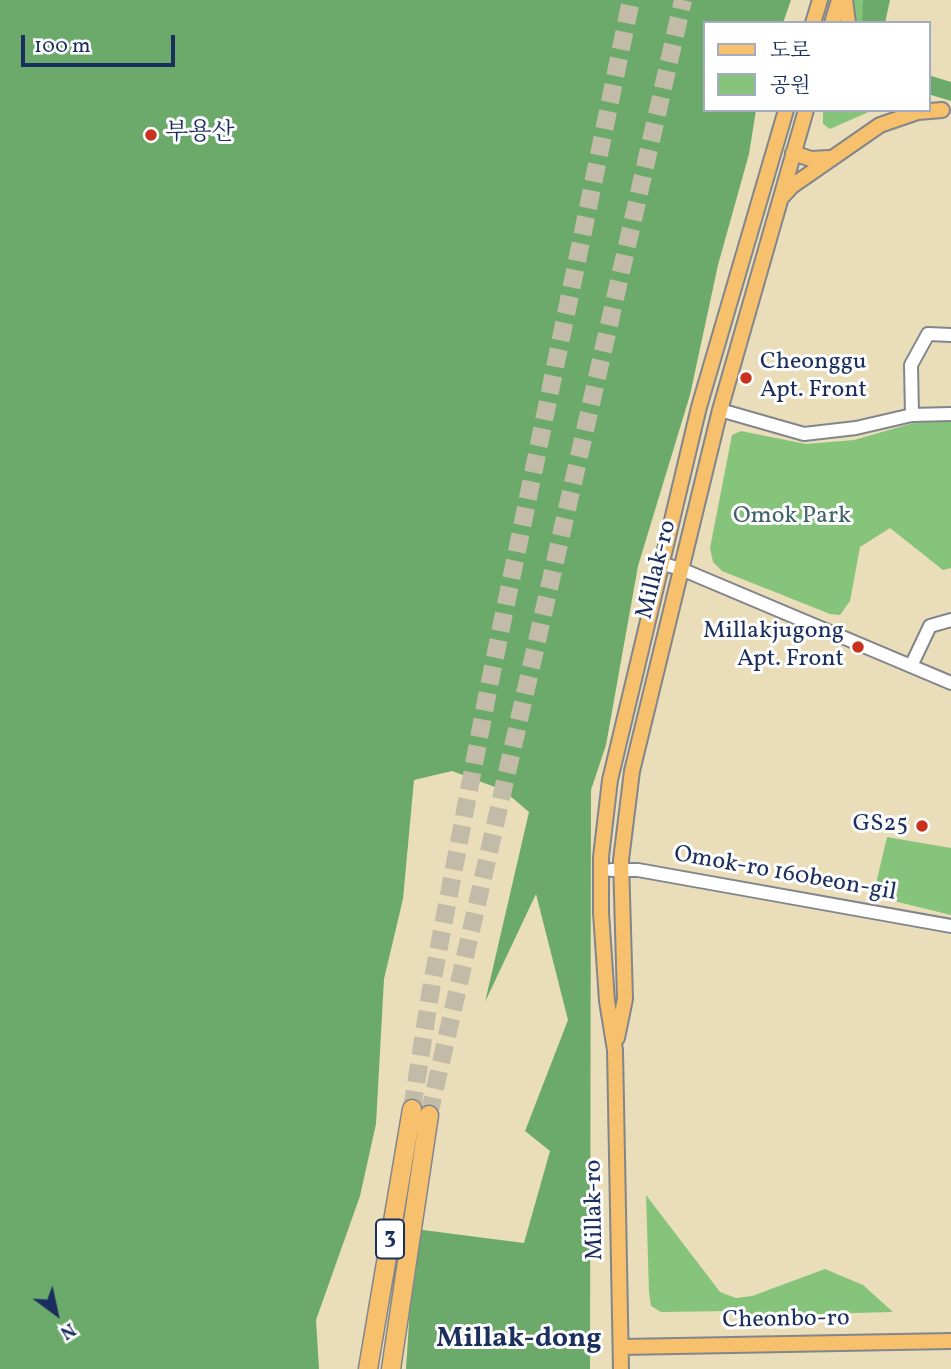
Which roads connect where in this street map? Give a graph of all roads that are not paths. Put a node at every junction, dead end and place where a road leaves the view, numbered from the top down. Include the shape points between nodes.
1 (820, 0) edge
2 (839, 0) edge
3 (845, 0) edge
4 (814, 21) edge
5 (833, 21) edge
6 (848, 21) edge
7 (785, 112) edge
8 (805, 112) edge
9 (918, 112) edge
10 (793, 153) junction
11 (832, 158) junction
12 (778, 204) junction
13 (951, 335) edge
14 (720, 410) junction
15 (951, 414) edge
16 (912, 415) junction
17 (663, 564) junction
18 (681, 569) junction
19 (951, 620) edge
20 (911, 666) junction
21 (951, 683) edge
22 (611, 870) dead end
23 (951, 926) edge
24 (615, 1050) junction
25 (412, 1109) tunnel mouth
26 (429, 1115) tunnel mouth
27 (951, 1341) edge
28 (622, 1347) junction
29 (368, 1369) edge
30 (391, 1369) edge
31 (621, 1369) edge

1 - 4 main road
2 - 5 main road
3 - 6 main road
7 - 17 main road, Millak-ro via 699,407
8 - 10 main road, Millak-ro
9 - 11 main road via 880,125
10 - 11 main road via 811,159
10 - 12 main road, Millak-ro
11 - 12 main road via 792,186
12 - 14 main road, Millak-ro
13 - 16 street via 928,334 911,365
14 - 16 street via 804,434
14 - 18 main road, Millak-ro
15 - 16 street
17 - 18 street
17 - 24 main road, Millak-ro via 610,780 601,857 607,1002
18 - 20 street
18 - 24 main road, Millak-ro via 627,800 621,860 625,999
19 - 20 street via 930,626
20 - 21 street
22 - 23 street, Omok-ro 160beon-gil via 638,870
24 - 28 main road, Millak-ro
25 - 29 highway, 3
26 - 30 highway, 3
27 - 28 main road, Cheonbo-ro
28 - 31 main road, Millak-ro

